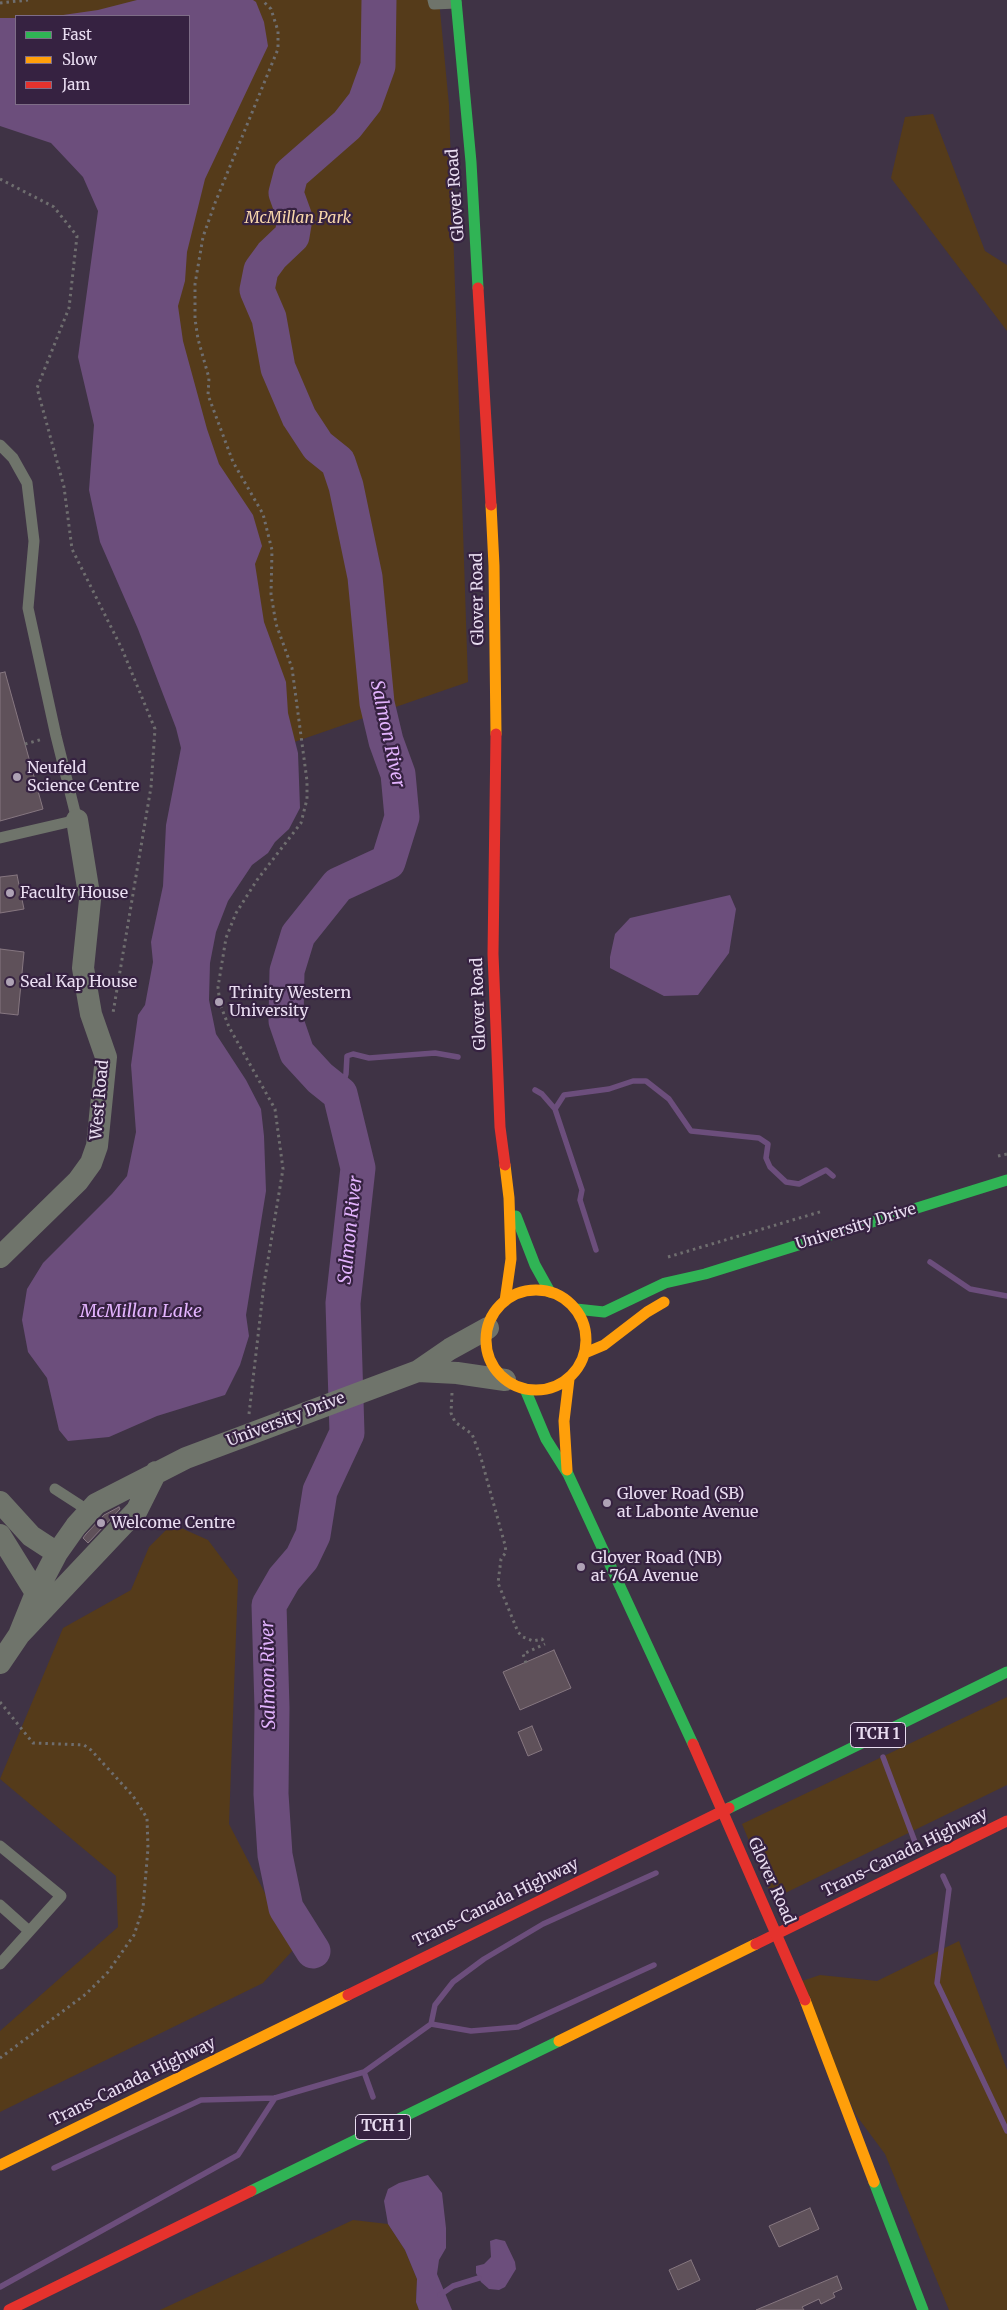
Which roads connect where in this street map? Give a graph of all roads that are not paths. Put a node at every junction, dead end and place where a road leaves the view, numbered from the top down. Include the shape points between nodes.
1 (433, 0) edge
2 (456, 1) edge
3 (0, 445) edge
4 (77, 820) junction
5 (0, 838) edge
6 (1007, 1180) edge
7 (509, 1198) junction
8 (0, 1257) edge
9 (705, 1274) junction
10 (550, 1292) junction
11 (505, 1301) junction
12 (576, 1309) junction
13 (488, 1328) junction
14 (585, 1354) junction
15 (414, 1372) junction
16 (569, 1379) junction
17 (505, 1380) junction
18 (525, 1390) junction
19 (156, 1472) junction
20 (568, 1474) junction
21 (55, 1490) dead end
22 (0, 1502) edge
23 (89, 1511) junction
24 (0, 1534) edge
25 (56, 1553) junction
26 (36, 1593) junction
27 (19, 1635) junction
28 (0, 1663) edge
29 (1007, 1672) edge
30 (1007, 1821) edge
31 (0, 1846) edge
32 (0, 1905) edge
33 (29, 1931) junction
34 (0, 1964) edge
35 (0, 2165) edge
36 (9, 2310) edge
37 (923, 2310) edge

1 - 2 lane via 434,4
2 - 7 main road, Glover Road via 471,162 494,566 493,954 500,1127
3 - 4 lane via 13,458 27,483 34,541 28,608
4 - 5 lane
4 - 8 street, West Road via 90,900 83,968 91,1014 106,1057 97,1146 91,1163 78,1182
6 - 9 main road, University Drive
7 - 10 main road, Glover Road via 535,1265
7 - 11 main road, Glover Road via 511,1259
9 - 12 main road, University Drive via 665,1283 610,1311
9 - 14 main road, University Drive
10 - 11 main road via 526,1291
10 - 12 main road
11 - 13 main road via 497,1309
12 - 14 main road via 586,1338
13 - 15 street, University Drive
13 - 17 main road via 488,1357
14 - 16 main road
15 - 17 street, University Drive via 457,1373
15 - 19 street, University Drive via 247,1434
16 - 18 main road via 541,1391
16 - 20 main road, Glover Road via 564,1422
17 - 18 main road
18 - 20 main road, Glover Road via 546,1439
19 - 23 street, University Drive via 96,1504
19 - 27 street, University Drive via 137,1510
20 - 37 main road, Glover Road, bridge via 693,1744 804,2000
21 - 23 lane
22 - 25 street via 31,1536
23 - 25 street, University Drive
24 - 26 street
25 - 26 street, University Drive
26 - 27 street, University Drive
27 - 28 street, University Drive
29 - 35 main road, Trans-Canada Highway / TCH 1
30 - 36 main road, Trans-Canada Highway / TCH 1
31 - 33 lane via 61,1896
32 - 33 lane
33 - 34 lane

